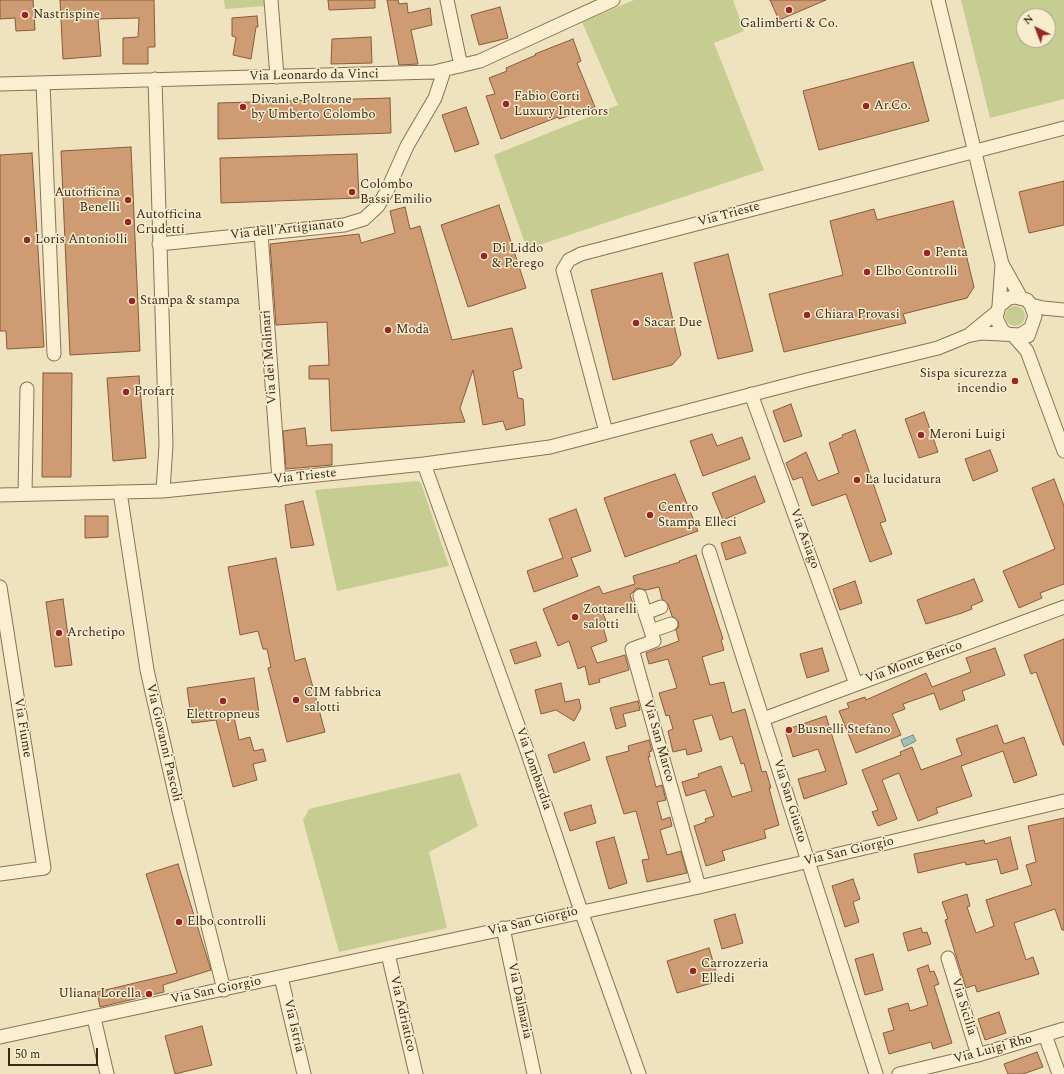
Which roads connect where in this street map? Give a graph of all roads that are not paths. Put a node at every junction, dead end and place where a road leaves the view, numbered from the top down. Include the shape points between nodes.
1 (271, 0) edge
2 (447, 0) edge
3 (613, 0) edge
4 (938, 0) edge
5 (461, 66) junction
6 (444, 71) junction
7 (277, 77) junction
8 (155, 79) junction
9 (43, 83) junction
10 (0, 84) edge
11 (1064, 128) edge
12 (974, 151) junction
13 (261, 233) junction
14 (159, 244) junction
15 (1002, 264) junction
16 (1026, 301) junction
17 (998, 309) junction
18 (1063, 310) edge
19 (1032, 325) junction
20 (1010, 334) junction
21 (966, 336) junction
22 (1027, 351) junction
23 (54, 354) dead end
24 (27, 389) dead end
25 (751, 394) junction
26 (606, 432) junction
27 (1064, 451) edge
28 (424, 464) junction
29 (279, 480) junction
30 (163, 491) junction
31 (120, 492) junction
32 (25, 494) junction
33 (0, 495) edge
34 (709, 551) dead end
35 (0, 588) edge
36 (640, 596) dead end
37 (661, 607) dead end
38 (1064, 607) edge
39 (645, 613) junction
40 (671, 624) dead end
41 (651, 631) junction
42 (856, 684) junction
43 (763, 719) junction
44 (1064, 801) edge
45 (807, 862) junction
46 (0, 874) edge
47 (699, 887) junction
48 (581, 911) junction
49 (503, 928) junction
50 (388, 954) junction
51 (948, 958) dead end
52 (281, 977) junction
53 (224, 990) junction
54 (94, 1018) junction
55 (1064, 1029) edge
56 (1045, 1035) junction
57 (0, 1037) edge
58 (978, 1055) junction
59 (107, 1074) edge
60 (304, 1074) edge
61 (416, 1074) edge
62 (534, 1074) edge
63 (639, 1074) edge
64 (876, 1074) edge
65 (899, 1074) edge
66 (1059, 1074) edge

1 - 7 street
2 - 5 street
3 - 5 street, Via Leonardo da Vinci via 480,61
4 - 12 street
5 - 6 street, Via Leonardo da Vinci
6 - 7 street, Via Leonardo da Vinci
6 - 13 street, Via dell'Artigianato via 435,98 407,146 387,191 378,206 364,219 344,225
7 - 8 street, Via Leonardo da Vinci
8 - 9 street, Via Leonardo da Vinci
8 - 14 street
9 - 10 street, Via Leonardo da Vinci
9 - 23 street
11 - 12 street, Via Trieste
12 - 15 street
12 - 26 street, Via Trieste via 589,252 569,260 564,270
13 - 14 street, Via dell'Artigianato
13 - 29 street, Via dei Molinari
14 - 30 street via 166,445
15 - 16 street
15 - 17 street
16 - 17 street via 1009,298
16 - 18 street via 1043,308
16 - 19 street via 1035,316
17 - 20 street via 998,324
17 - 21 street
18 - 19 street
19 - 20 street via 1026,332
19 - 22 street
20 - 21 street via 982,333
20 - 22 street
21 - 25 street, Via Trieste via 938,348
22 - 27 street
24 - 32 street
25 - 26 street, Via Trieste
25 - 42 street, Via Asiago
26 - 28 street, Via Trieste via 550,447
28 - 29 street, Via Trieste
28 - 48 street, Via Lombardia via 525,745
29 - 30 street, Via Trieste
30 - 31 street, Via Trieste
31 - 32 street, Via Trieste
31 - 53 street, Via Giovanni Pascoli via 147,670
32 - 33 street, Via Trieste
34 - 43 street, Via San Giusto
35 - 46 street, Via Fiume via 44,868
36 - 39 street
37 - 39 street
38 - 42 street, Via Monte Berico
39 - 41 street
40 - 41 street
41 - 47 street, Via San Marco via 654,641 632,649
42 - 43 street, Via Monte Berico
43 - 45 street, Via San Giusto
44 - 45 street, Via San Giorgio
45 - 47 street, Via San Giorgio
45 - 64 street, Via San Giusto
47 - 48 street, Via San Giorgio
48 - 49 street, Via San Giorgio
48 - 63 street, Via Lombardia
49 - 50 street, Via San Giorgio
49 - 62 street, Via Dalmazia
50 - 52 street, Via San Giorgio
50 - 61 street, Via Adriatico
51 - 58 street, Via Sicilia
52 - 53 street, Via San Giorgio
52 - 60 street, Via Istria
53 - 54 street, Via San Giorgio
54 - 57 street, Via San Giorgio
54 - 59 street
55 - 56 street, Via Luigi Rho
56 - 58 street, Via Luigi Rho
56 - 66 street
58 - 65 street, Via Luigi Rho

